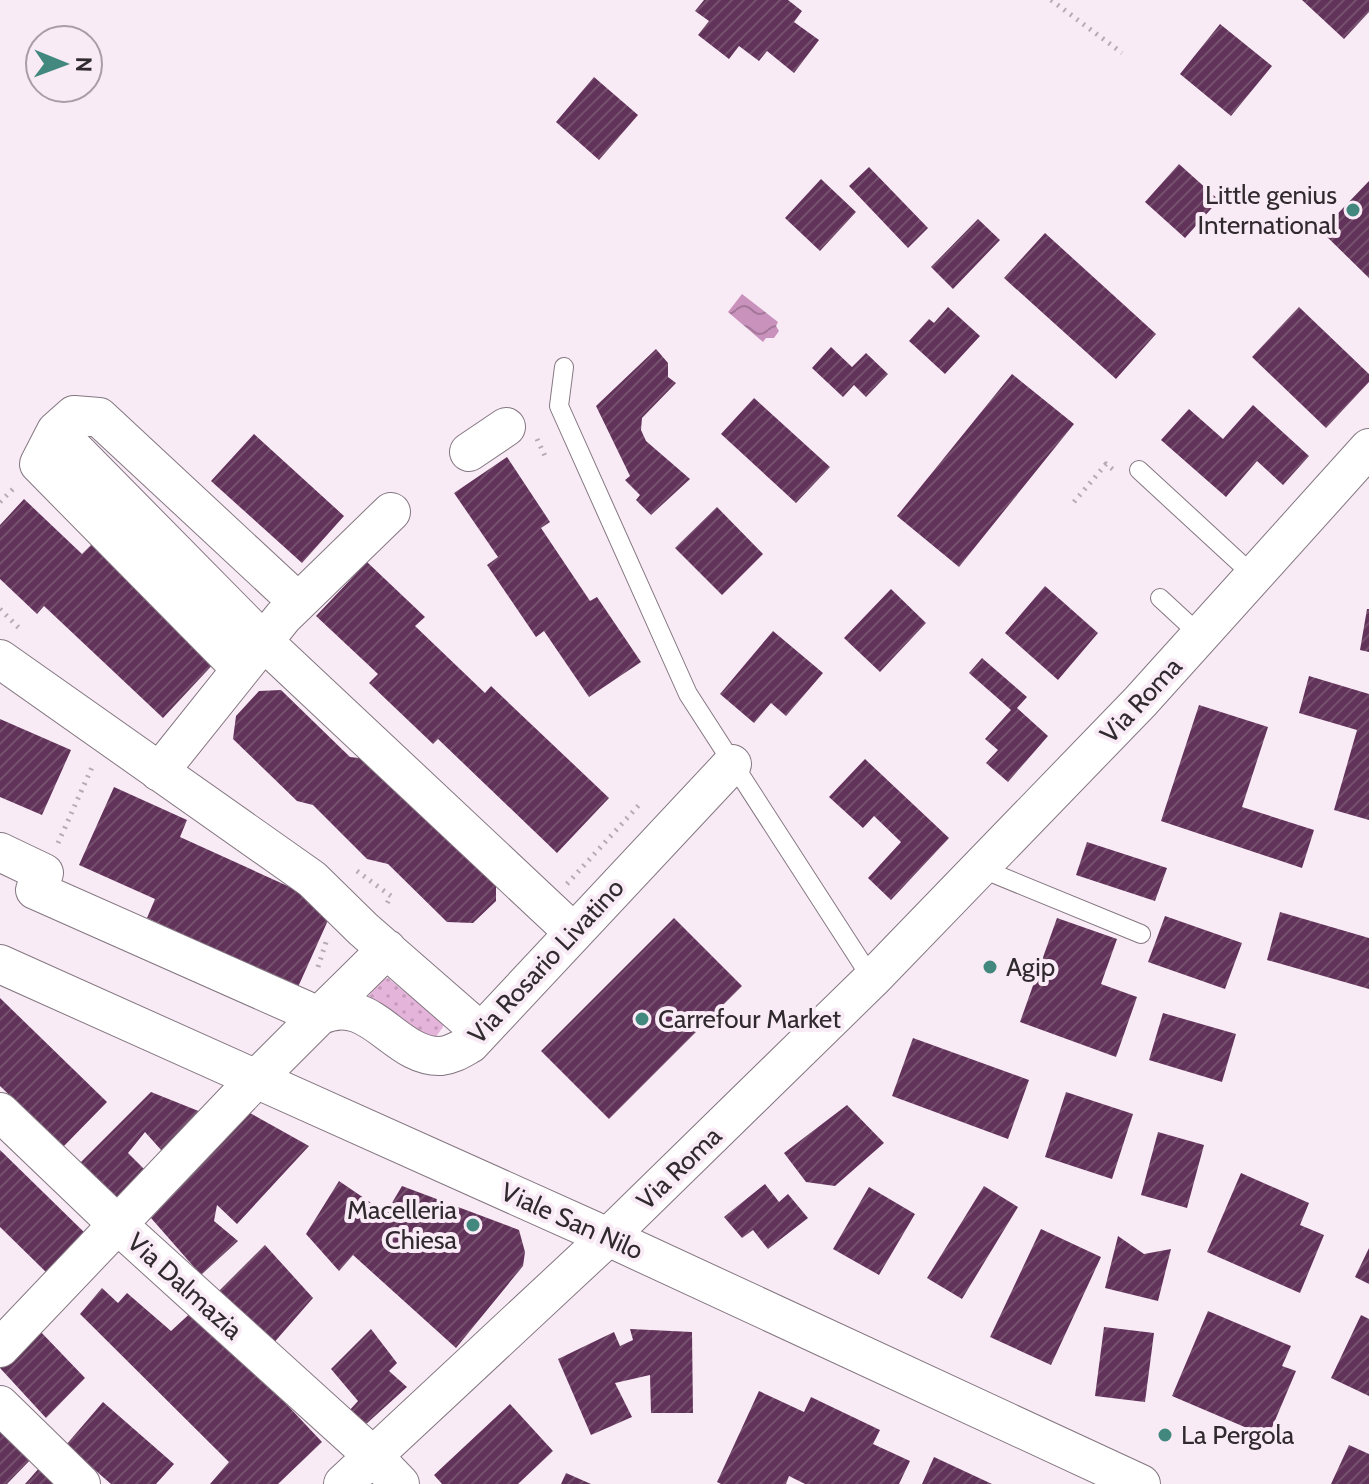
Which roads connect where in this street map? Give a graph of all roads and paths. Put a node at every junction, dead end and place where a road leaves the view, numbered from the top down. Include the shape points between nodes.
1 (1051, 0) edge
2 (1122, 53) dead end
3 (564, 367) dead end
4 (506, 427) dead end
5 (1369, 448) edge
6 (469, 452) dead end
7 (1139, 470) dead end
8 (1116, 472) dead end
9 (1074, 502) dead end
10 (391, 512) dead end
11 (1254, 576) junction
12 (1160, 598) dead end
13 (298, 602) junction
14 (1200, 635) junction
15 (252, 655) junction
16 (0, 659) edge
17 (97, 756) dead end
18 (732, 764) junction
19 (159, 772) junction
20 (639, 805) dead end
21 (0, 852) edge
22 (980, 868) junction
23 (44, 873) junction
24 (546, 906) junction
25 (573, 932) junction
26 (1141, 934) dead end
27 (328, 936) dead end
28 (387, 949) junction
29 (0, 964) edge
30 (872, 979) junction
31 (326, 1012) junction
32 (480, 1031) junction
33 (256, 1079) junction
34 (0, 1112) edge
35 (117, 1224) junction
36 (608, 1237) junction
37 (0, 1348) edge
38 (0, 1405) edge
39 (373, 1456) junction
40 (81, 1484) edge
41 (343, 1484) edge
42 (400, 1484) edge
43 (1141, 1484) edge

1 - 2 path
3 - 18 lane via 559,406 688,694
4 - 6 street
5 - 11 street, Via Roma
7 - 11 lane
8 - 9 path via 1106,464
10 - 13 street
11 - 14 street, Via Roma
12 - 14 lane
13 - 15 street
13 - 15 street via 99,417 74,415 56,431
14 - 22 street, Via Roma
15 - 19 street
15 - 24 street
16 - 19 street
17 - 23 path
18 - 25 street, Via Rosario Livatino
18 - 30 lane
19 - 28 street via 312,879
20 - 24 path
21 - 23 street
22 - 26 lane
22 - 30 street, Via Roma
23 - 31 street, Via Rosario Livatino via 35,890
24 - 25 street
25 - 32 street, Via Rosario Livatino
27 - 31 path
28 - 31 street
28 - 32 street
29 - 33 street, Viale San Nilo
30 - 36 street, Via Roma
31 - 32 street, Via Rosario Livatino via 373,1021 411,1048 442,1056 470,1044
31 - 33 street
33 - 35 street
33 - 36 street, Viale San Nilo
34 - 35 street, Via Dalmazia
35 - 37 street
35 - 39 street, Via Dalmazia
36 - 39 street, Via Roma
36 - 43 street, Viale San Nilo
38 - 40 street
39 - 41 street, Via Roma
39 - 42 street, Via Dalmazia

